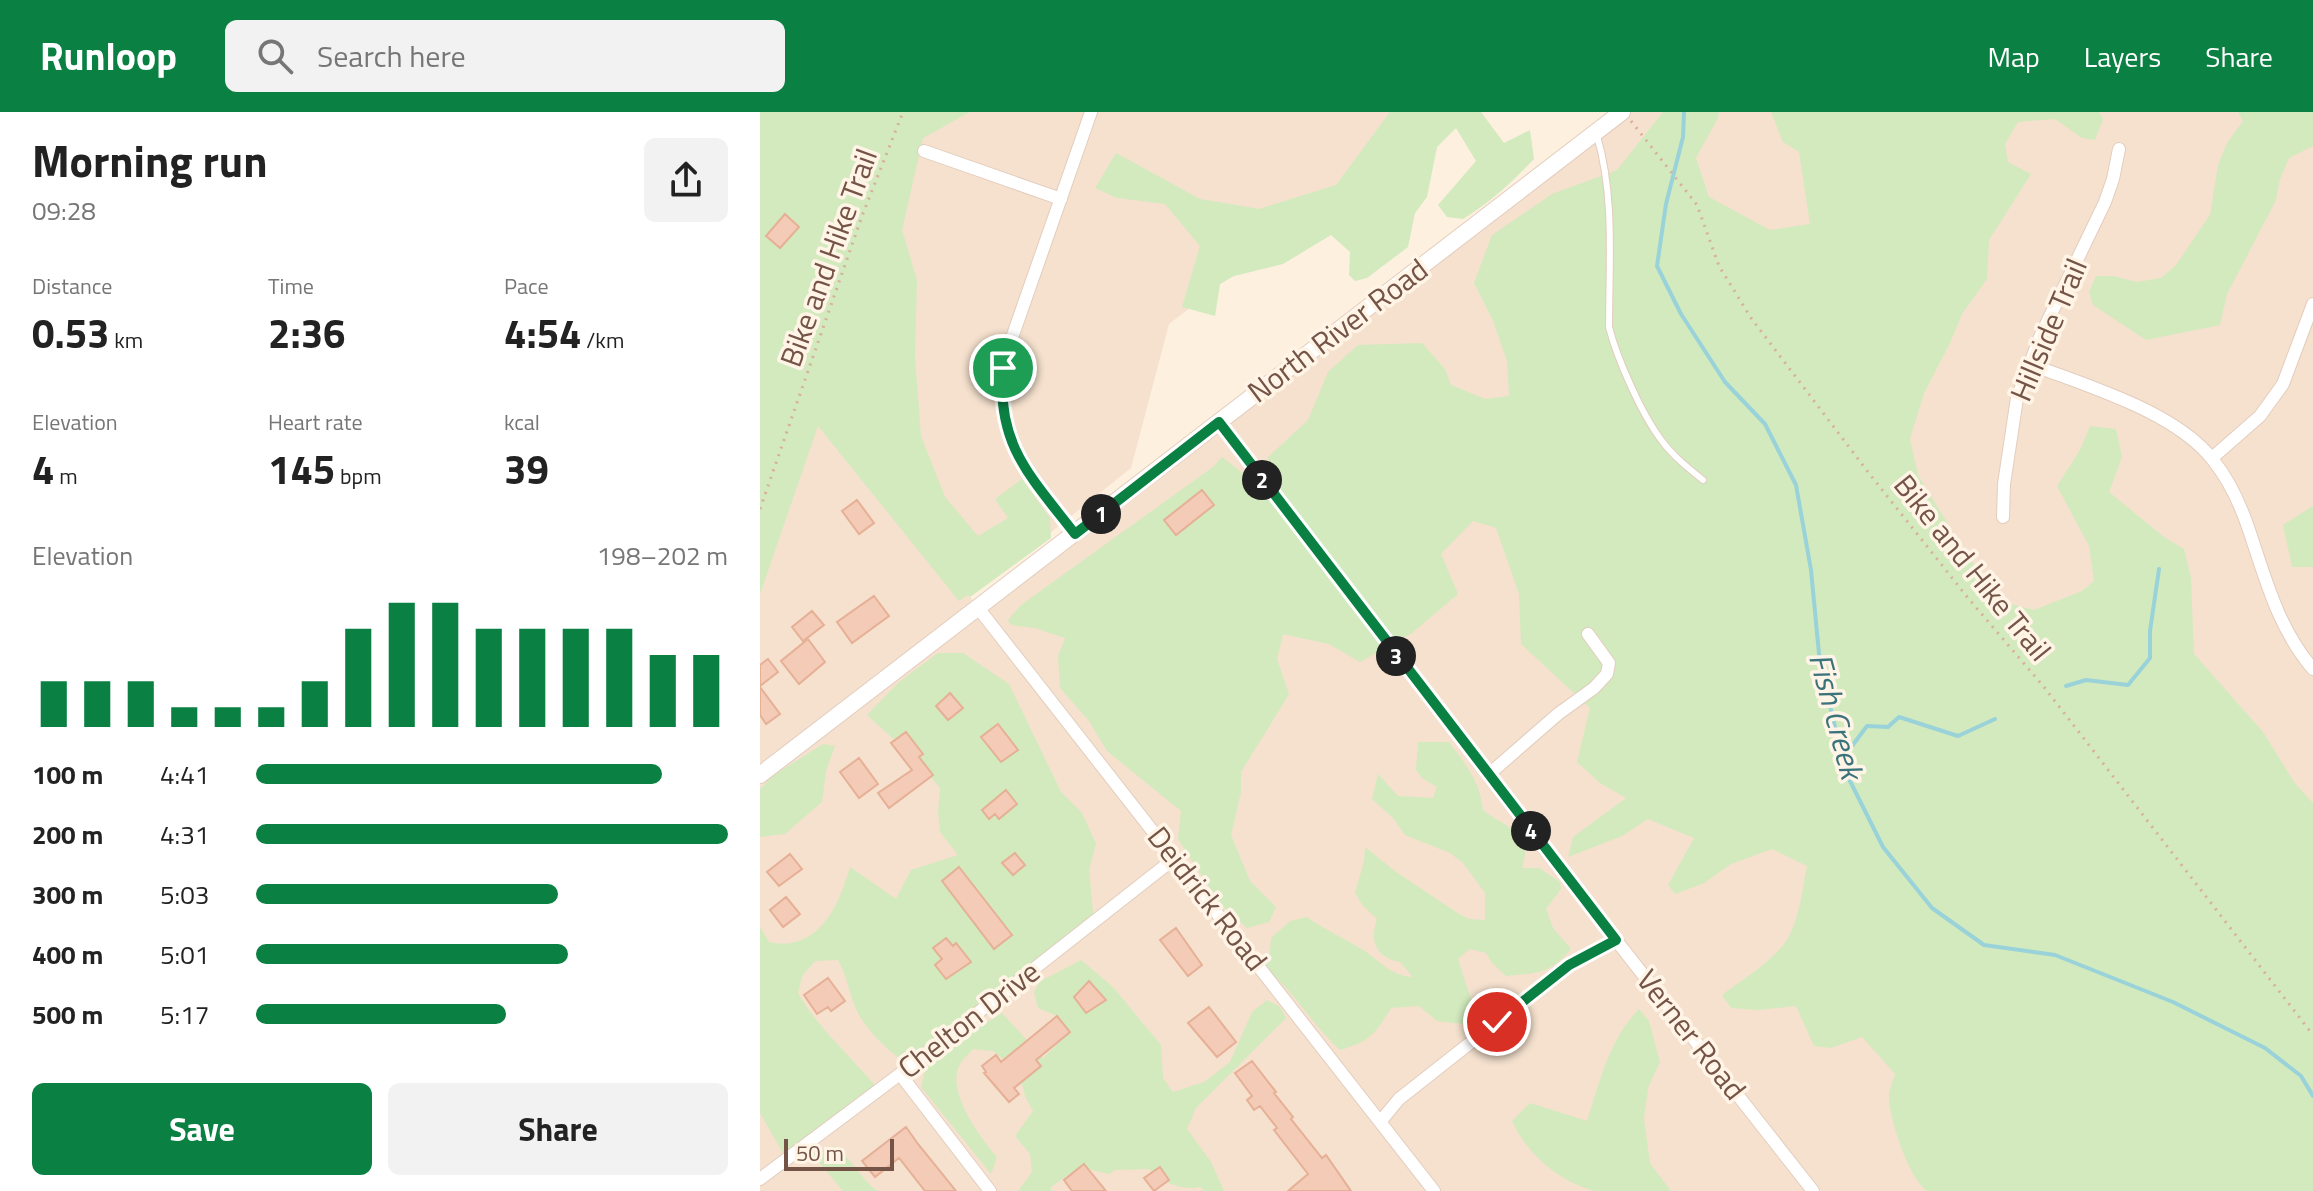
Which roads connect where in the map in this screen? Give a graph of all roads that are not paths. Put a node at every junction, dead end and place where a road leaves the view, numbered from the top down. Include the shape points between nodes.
1 (1091, 112) edge
2 (1623, 112) edge
3 (1596, 133) junction
4 (2119, 149) dead end
5 (924, 151) dead end
6 (1061, 199) junction
7 (2313, 304) edge
8 (2030, 364) junction
9 (1219, 422) junction
10 (2212, 458) junction
11 (1703, 480) dead end
12 (2003, 517) dead end
13 (1075, 534) junction
14 (979, 609) junction
15 (1588, 634) dead end
16 (2313, 669) edge
17 (760, 775) edge
18 (1488, 775) junction
19 (1175, 858) junction
20 (1616, 940) junction
21 (900, 1074) junction
22 (1380, 1122) junction
23 (760, 1179) edge
24 (990, 1191) edge
25 (1434, 1191) edge
26 (1813, 1191) edge

1 - 6 street
2 - 3 street, North River Road
3 - 9 street, North River Road
3 - 11 lane via 1608,209 1613,341 1660,439
4 - 8 street, Hillside Trail via 2105,202
5 - 6 street
6 - 13 street via 1007,352 1001,393 1015,451
7 - 10 street via 2278,392 2246,430
8 - 10 street via 2158,415
8 - 12 street, Hillside Trail via 2010,435
9 - 13 street, North River Road
9 - 18 street, Verner Road
10 - 16 street via 2237,499 2277,613
13 - 14 street, North River Road
14 - 17 street, North River Road
14 - 19 street, Deidrick Road
15 - 18 street via 1609,663 1607,674
18 - 20 street, Verner Road
19 - 21 street, Chelton Drive
19 - 22 street, Deidrick Road
20 - 22 street via 1569,965 1399,1099
20 - 26 street, Verner Road
21 - 23 street, Chelton Drive
21 - 24 street
22 - 25 street, Deidrick Road

